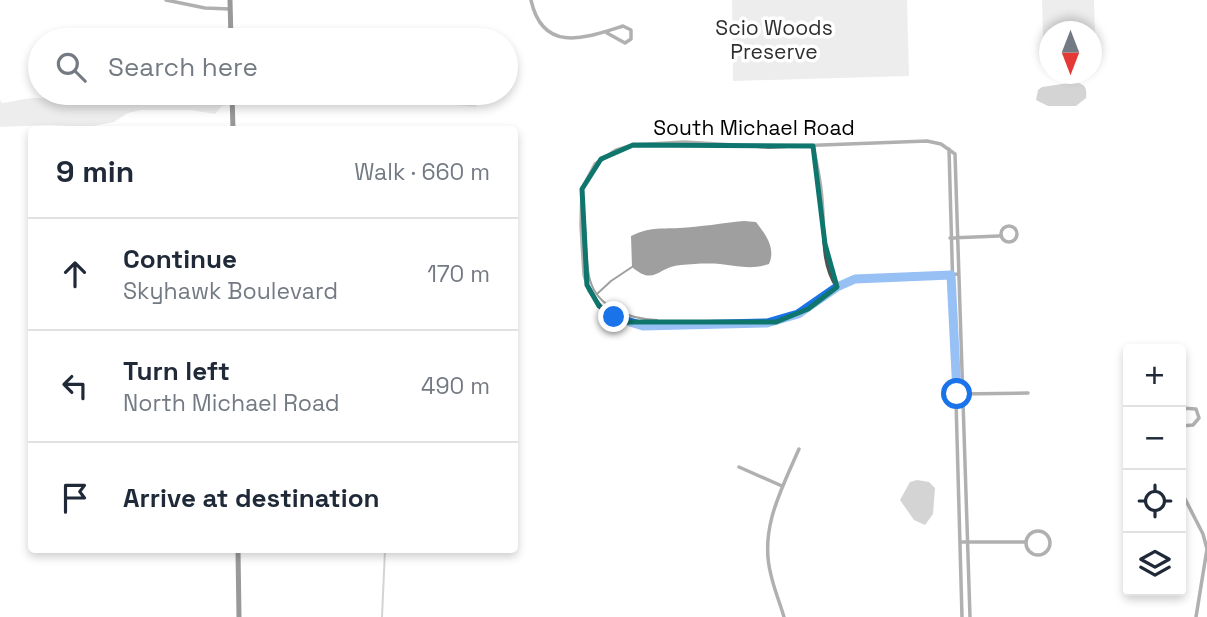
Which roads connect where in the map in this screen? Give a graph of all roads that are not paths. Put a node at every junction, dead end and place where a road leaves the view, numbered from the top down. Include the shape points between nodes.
1 (166, 0) edge
2 (230, 0) edge
3 (531, 0) edge
4 (230, 9) junction
5 (230, 28) edge
6 (607, 33) junction
7 (232, 105) edge
8 (233, 126) edge
9 (813, 146) junction
10 (949, 149) junction
11 (999, 236) junction
12 (958, 237) junction
13 (950, 238) junction
14 (958, 274) junction
15 (951, 275) junction
16 (837, 287) junction
17 (1028, 393) dead end
18 (957, 394) junction
19 (965, 394) junction
20 (1186, 408) edge
21 (1186, 426) edge
22 (799, 449) dead end
23 (739, 467) dead end
24 (782, 486) junction
25 (1186, 501) edge
26 (961, 542) junction
27 (969, 542) junction
28 (1025, 542) junction
29 (238, 553) edge
30 (239, 617) edge
31 (785, 617) edge
32 (962, 617) edge
33 (971, 617) edge
34 (1196, 617) edge

1 - 4 street
2 - 4 main road
3 - 6 street via 539,22 564,39
4 - 5 main road
6 - 6 street via 625,43 631,39 627,27
7 - 8 main road
9 - 10 street, South Michael Road via 918,141
9 - 16 street via 825,244
9 - 16 street, South Michael Road via 684,142 640,144 607,154 595,164 582,189 582,265 589,291 606,312 624,322 653,326 776,321 808,309
10 - 12 street via 956,153
10 - 13 street
11 - 11 street via 1013,241 1018,233 1007,226
11 - 12 street
12 - 13 street
12 - 14 street
13 - 15 street
14 - 15 street
14 - 19 street
15 - 16 street via 869,277
15 - 18 street
17 - 19 street
18 - 19 street
18 - 26 street
19 - 27 street
20 - 21 street via 1196,409 1199,418
22 - 24 street
23 - 24 street
24 - 31 street via 772,513 768,550
25 - 34 street via 1207,549
26 - 27 street
26 - 32 street
27 - 28 street
27 - 33 street
28 - 28 street via 1037,556 1049,548 1041,532 1031,532
29 - 30 main road

